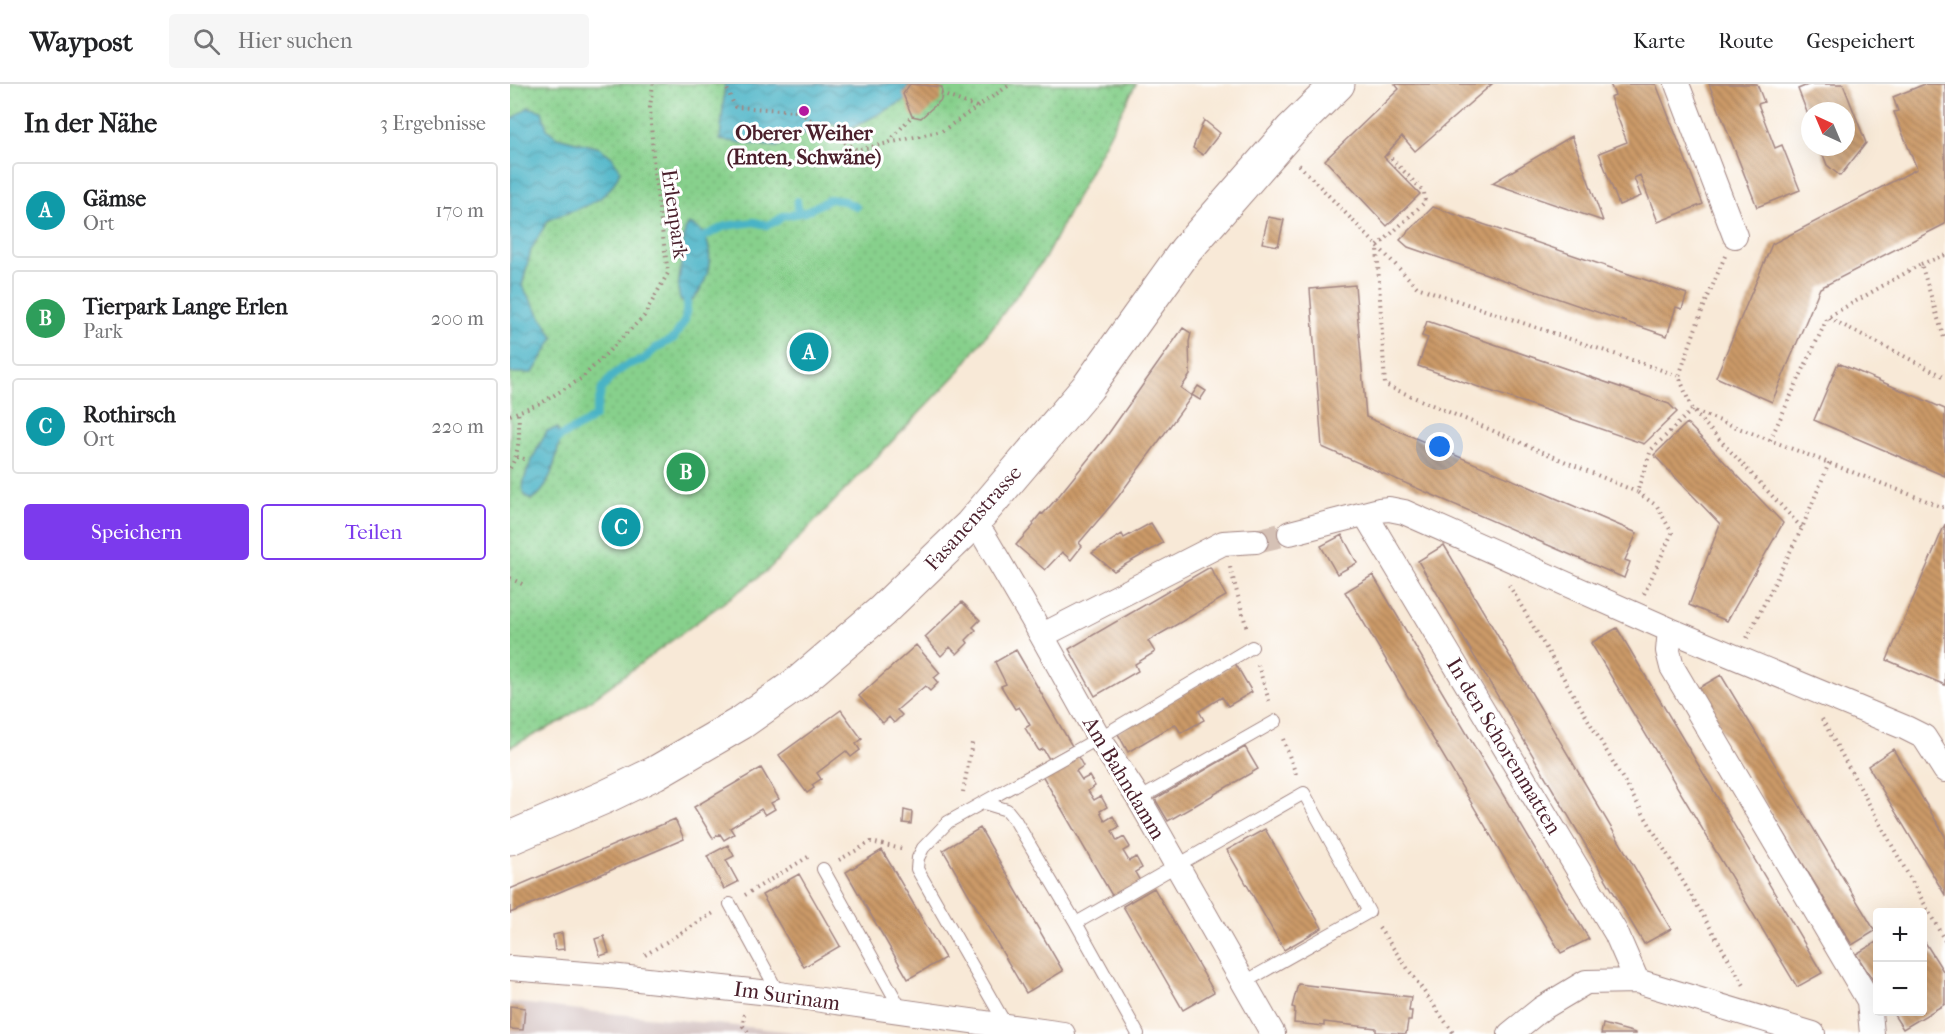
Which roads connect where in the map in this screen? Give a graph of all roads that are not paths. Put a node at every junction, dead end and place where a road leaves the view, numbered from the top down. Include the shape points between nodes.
1 (1338, 84) edge
2 (1677, 84) edge
3 (1735, 236) road end
4 (1365, 514) junction
5 (971, 525) junction
6 (1290, 533) tunnel mouth
7 (1256, 541) tunnel mouth
8 (1670, 630) junction
9 (1043, 635) junction
10 (1252, 647) road end
11 (1276, 721) road end
12 (1099, 738) junction
13 (1945, 770) edge
14 (1139, 799) junction
15 (984, 803) junction
16 (510, 838) edge
17 (1176, 867) junction
18 (823, 869) road end
19 (730, 904) road end
20 (1076, 923) junction
21 (510, 968) edge
22 (1637, 981) junction
23 (1242, 983) junction
24 (779, 994) junction
25 (902, 1012) junction
26 (1007, 1026) junction
27 (1063, 1034) edge
28 (1138, 1034) edge
29 (1273, 1034) edge
30 (1510, 1034) edge
31 (1813, 1034) edge
32 (1872, 1034) edge

1 - 5 main road, Fasanenstrasse via 1186,250 1088,387
2 - 3 street
4 - 6 street
4 - 8 street via 1404,512
4 - 22 street, In den Schorenmatten via 1616,933
5 - 9 street, Am Bahndamm via 984,537
5 - 16 main road, Fasanenstrasse via 853,638 741,723 655,773
7 - 9 street via 1223,543
8 - 13 street via 1924,737
8 - 32 street via 1668,651 1672,667 1869,1001
9 - 12 street, Am Bahndamm
10 - 12 lane
11 - 14 lane
12 - 14 street, Am Bahndamm
12 - 15 lane
14 - 17 street, Am Bahndamm
15 - 20 lane via 1007,810
15 - 26 lane via 948,822 923,848 917,869
17 - 20 lane
17 - 23 street, Am Bahndamm
17 - 23 lane via 1304,793 1369,912
18 - 25 lane
19 - 24 lane
20 - 28 lane
21 - 24 street, Im Surinam
22 - 30 street via 1586,982 1541,1009
22 - 31 street
23 - 29 street, Am Bahndamm
24 - 25 street, Im Surinam
25 - 26 street, Im Surinam
26 - 27 street, Im Surinam

